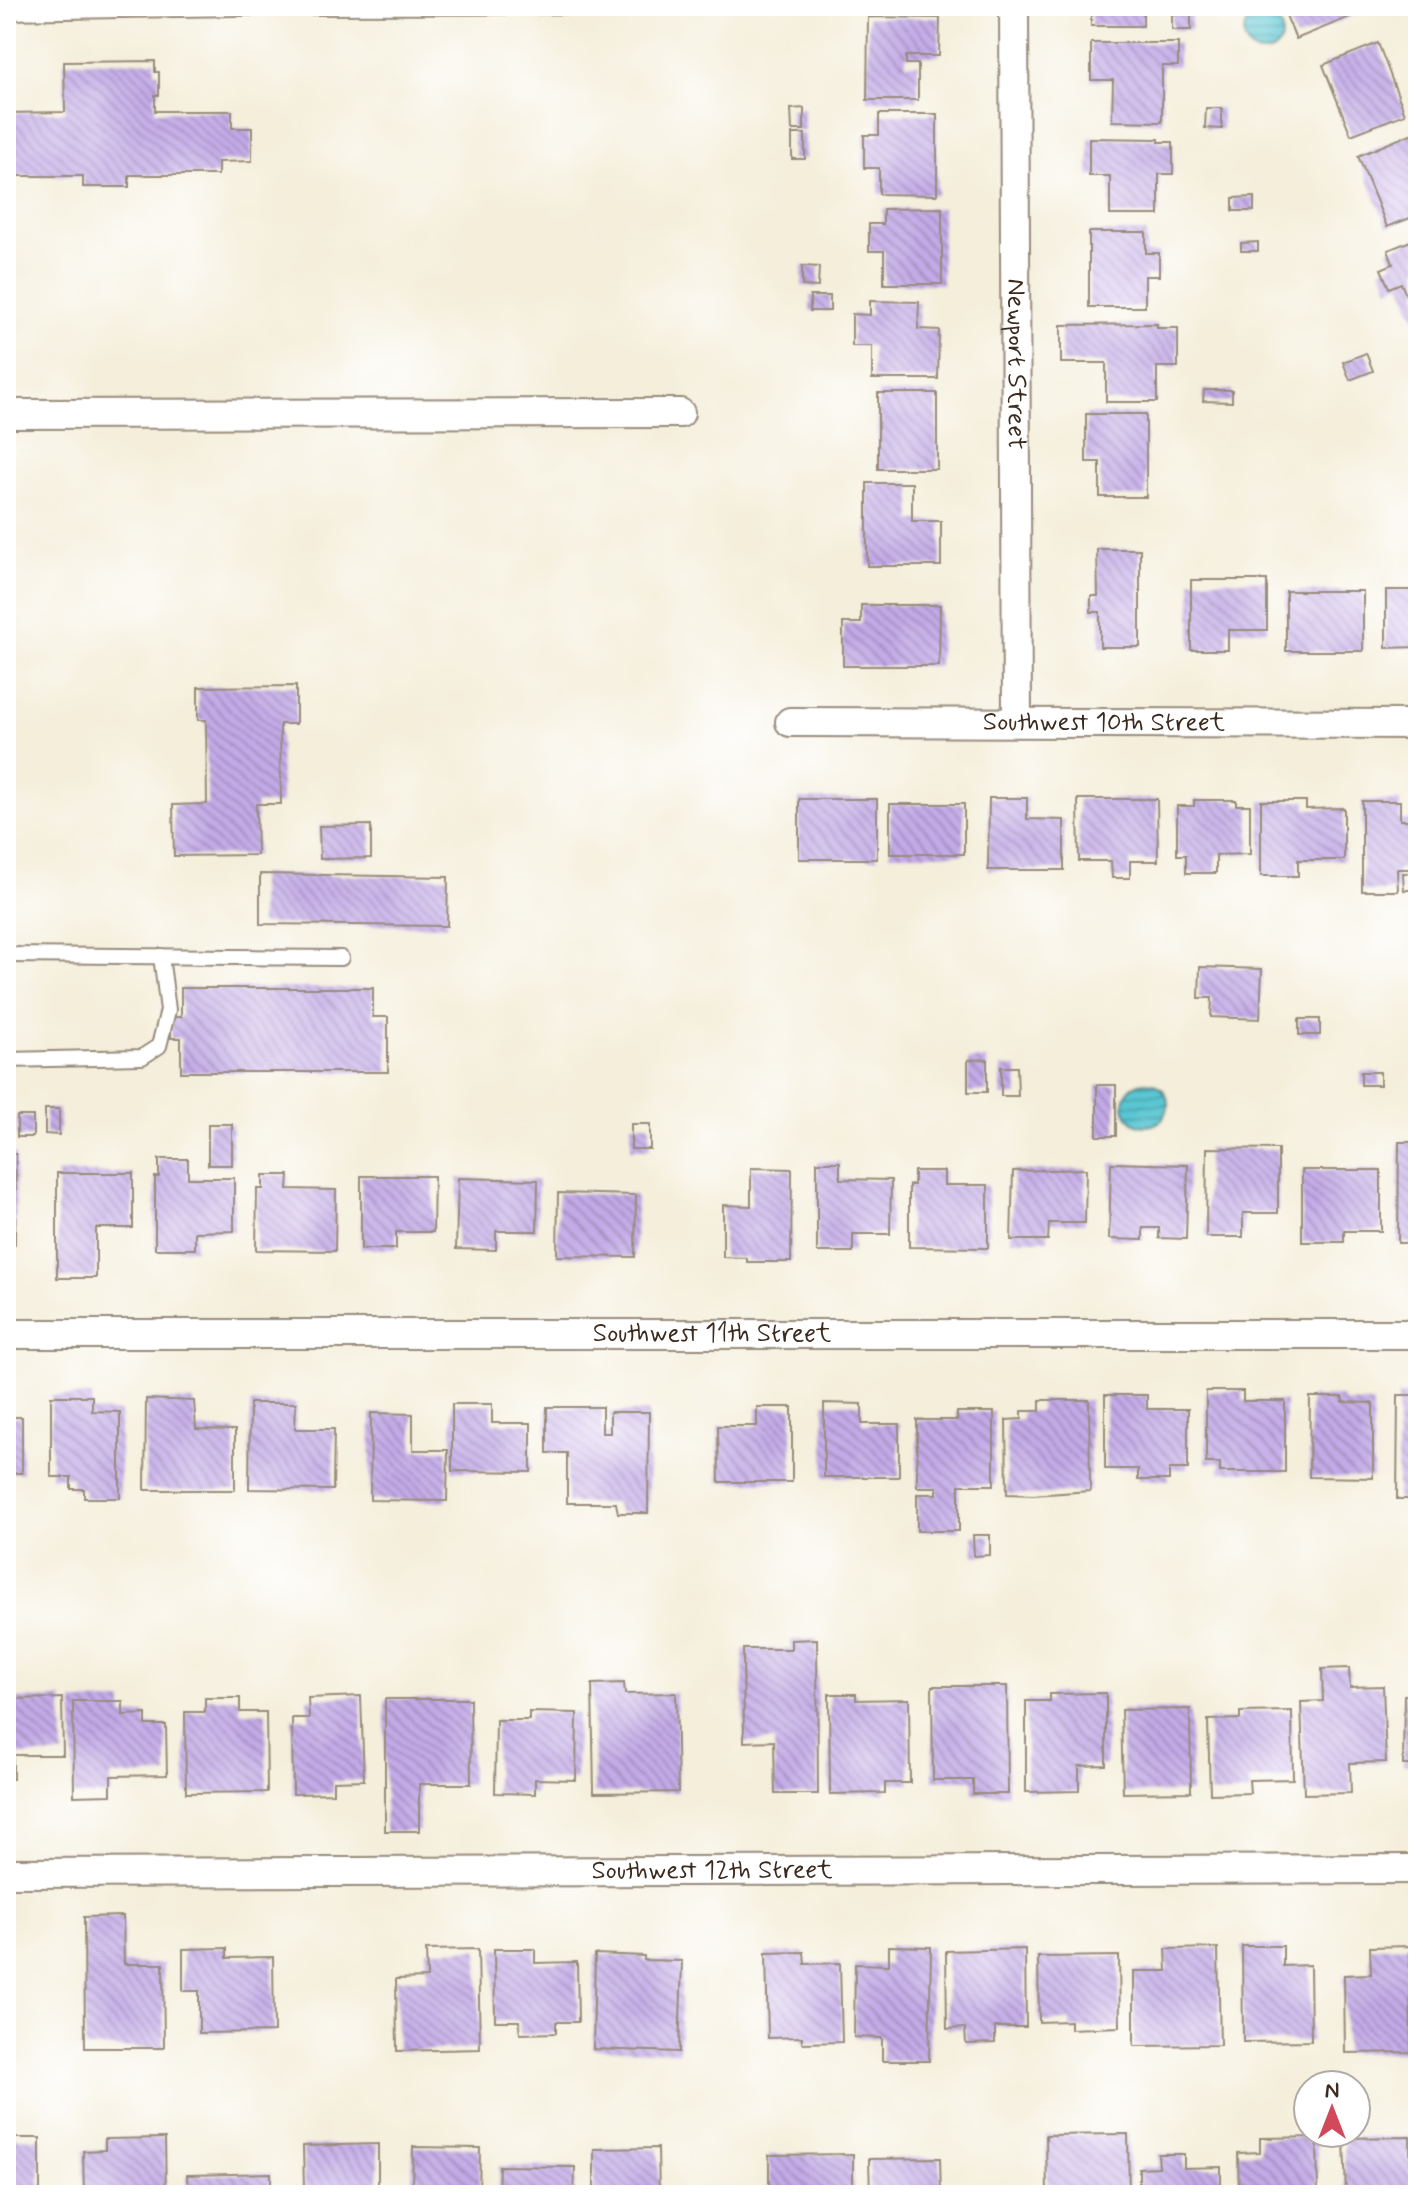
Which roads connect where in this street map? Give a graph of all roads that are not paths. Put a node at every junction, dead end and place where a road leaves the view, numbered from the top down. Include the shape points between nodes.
1 (674, 6) edge
2 (1014, 6) edge
3 (6, 12) edge
4 (680, 413) dead end
5 (6, 414) edge
6 (790, 722) dead end
7 (1017, 722) junction
8 (1418, 724) edge
9 (6, 955) edge
10 (161, 956) junction
11 (341, 958) dead end
12 (6, 1060) edge
13 (6, 1334) edge
14 (1418, 1334) edge
15 (1418, 1869) edge
16 (6, 1873) edge

1 - 3 lane
2 - 7 street, Newport Street
4 - 5 street
6 - 7 street, Southwest 10th Street
7 - 8 street, Southwest 10th Street
9 - 10 lane
10 - 11 lane
10 - 12 lane via 168,1010 159,1046 142,1057
13 - 14 street, Southwest 11th Street
15 - 16 street, Southwest 12th Street

